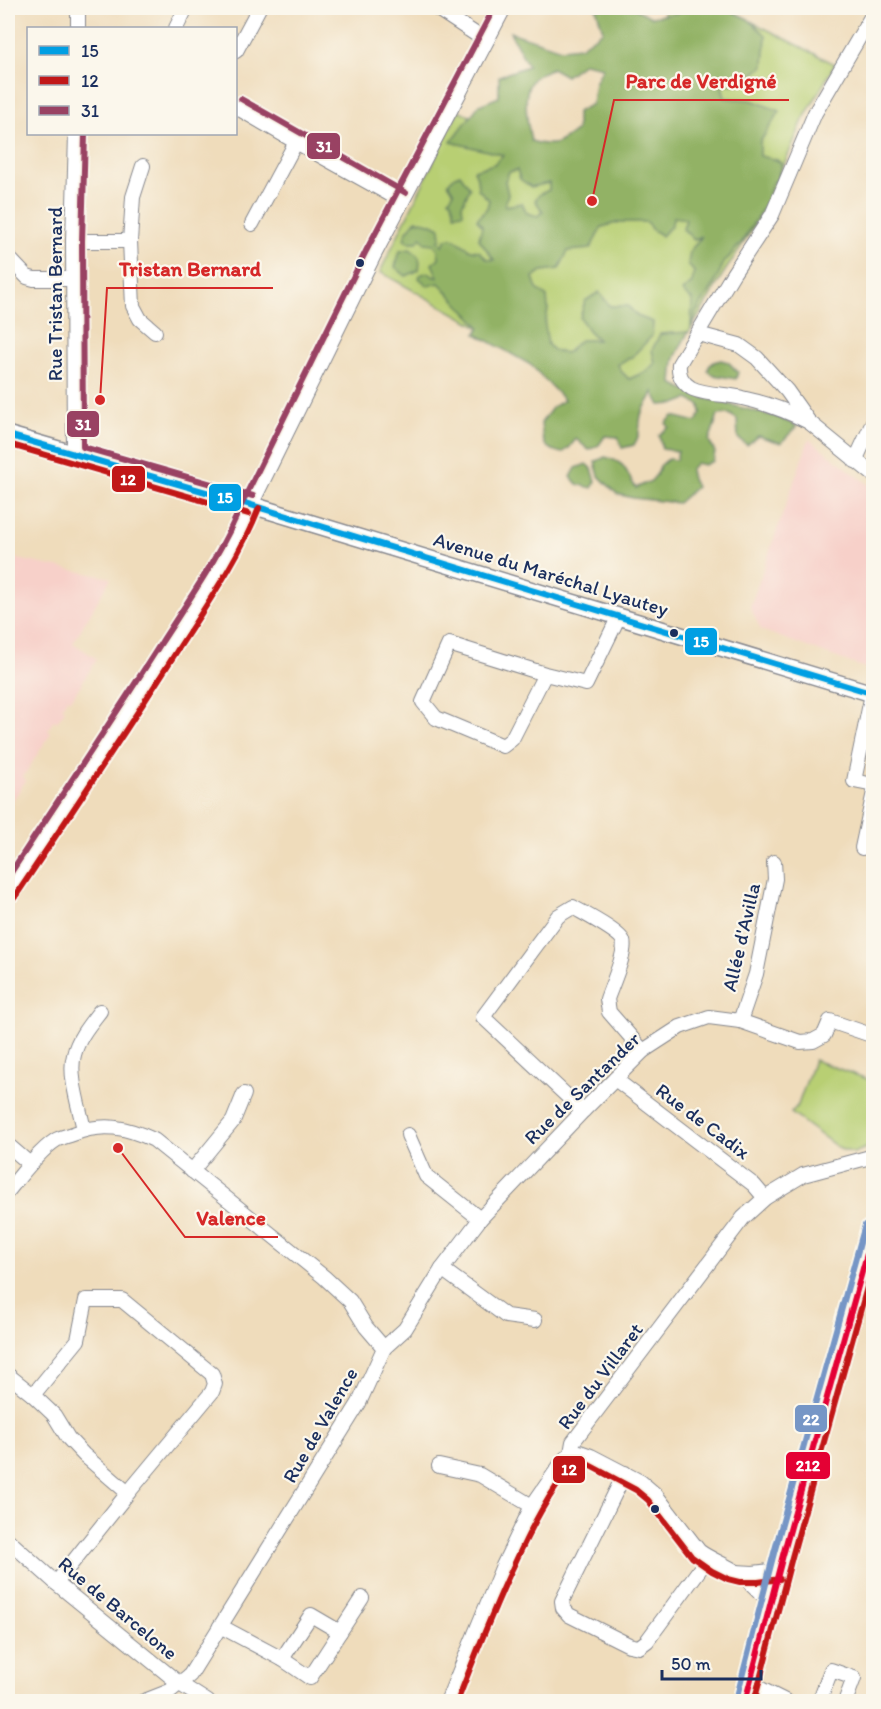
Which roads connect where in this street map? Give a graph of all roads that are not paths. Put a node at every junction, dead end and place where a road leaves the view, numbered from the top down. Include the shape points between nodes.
1 (78, 8) edge
2 (186, 8) edge
3 (256, 8) edge
4 (436, 8) edge
5 (504, 8) edge
6 (872, 18) edge
7 (78, 27) edge
8 (176, 27) edge
9 (487, 39) junction
10 (237, 49) edge
11 (237, 108) edge
12 (76, 135) edge
13 (296, 142) junction
14 (143, 166) dead end
15 (402, 201) junction
16 (252, 224) dead end
17 (73, 241) junction
18 (130, 241) junction
19 (8, 257) edge
20 (74, 279) junction
21 (155, 332) dead end
22 (698, 334) junction
23 (873, 420) edge
24 (809, 422) junction
25 (8, 435) edge
26 (74, 454) junction
27 (855, 460) junction
28 (873, 476) edge
29 (251, 505) junction
30 (620, 616) junction
31 (545, 674) junction
32 (873, 694) edge
33 (873, 785) edge
34 (873, 792) edge
35 (862, 848) dead end
36 (774, 862) dead end
37 (8, 892) edge
38 (100, 1011) dead end
39 (740, 1021) junction
40 (873, 1036) edge
41 (643, 1051) junction
42 (615, 1079) junction
43 (244, 1094) dead end
44 (583, 1111) junction
45 (84, 1130) junction
46 (408, 1135) dead end
47 (8, 1144) edge
48 (873, 1156) edge
49 (30, 1164) junction
50 (192, 1171) junction
51 (8, 1191) edge
52 (765, 1198) junction
53 (480, 1219) junction
54 (873, 1227) edge
55 (442, 1269) junction
56 (535, 1320) dead end
57 (384, 1348) junction
58 (8, 1375) edge
59 (33, 1395) junction
60 (571, 1453) junction
61 (439, 1466) dead end
62 (625, 1473) junction
63 (128, 1493) junction
64 (532, 1506) junction
65 (8, 1540) edge
66 (708, 1558) junction
67 (779, 1570) junction
68 (736, 1572) junction
69 (56, 1583) junction
70 (362, 1598) dead end
71 (770, 1603) junction
72 (220, 1626) junction
73 (340, 1632) junction
74 (282, 1659) junction
75 (180, 1684) junction
76 (747, 1692) edge
77 (142, 1701) edge
78 (208, 1701) edge
79 (447, 1701) edge
80 (787, 1701) edge
81 (819, 1701) edge
82 (845, 1701) edge

1 - 7 street
2 - 8 street
3 - 10 street
4 - 9 street
5 - 9 street
6 - 22 street via 815,113 772,214
9 - 15 street
11 - 13 street
12 - 17 street, Rue Tristan Bernard
13 - 15 street
13 - 16 street
14 - 18 street via 133,196
15 - 29 street
17 - 18 street
17 - 20 street, Rue Tristan Bernard
18 - 21 street via 133,306 140,319
19 - 20 street via 27,277
20 - 26 street, Rue Tristan Bernard
22 - 24 street via 739,345 757,358
22 - 24 street via 680,364 684,382 698,391 777,407
23 - 27 street
24 - 27 street
25 - 26 street, Avenue du Maréchal Lyautey
26 - 29 street, Avenue du Maréchal Lyautey
27 - 28 street
29 - 30 street, Avenue du Maréchal Lyautey
29 - 37 street via 242,528 197,603
30 - 31 street via 586,684
30 - 32 street, Avenue du Maréchal Lyautey
31 - 31 street via 449,644 423,702 436,718 502,746 512,739
32 - 33 street via 854,781
34 - 35 street
36 - 39 street, Allée d'Avilla via 775,879 756,974
38 - 45 street via 73,1056
39 - 40 street, Rue de Santander via 800,1042 824,1035 830,1021
39 - 41 street, Rue de Santander via 709,1017 680,1027
41 - 42 street, Rue de Santander
41 - 44 street via 607,1006 624,941 573,907 558,916 483,1017
42 - 44 street, Rue de Santander
42 - 52 street, Rue de Cadix via 754,1185
43 - 50 street via 233,1120
44 - 53 street, Rue de Santander
45 - 49 street via 55,1140
45 - 50 street via 106,1126 134,1131 154,1140
46 - 53 street via 426,1176
47 - 49 street
48 - 52 street, Rue du Villaret via 803,1175
49 - 51 street
50 - 57 street via 324,1277 350,1301
52 - 60 street, Rue du Villaret via 743,1218 573,1442
53 - 55 street, Rue de Santander
54 - 67 main road
55 - 56 street via 506,1316
55 - 57 street, Rue de Santander via 405,1329
57 - 72 street, Rue de Valence via 359,1403
58 - 59 street
59 - 63 street via 54,1415 84,1455
59 - 63 street via 78,1340 86,1300 122,1300 212,1374 213,1392
60 - 62 street via 591,1456
60 - 64 street, Rue du Villaret
61 - 64 street via 480,1475
62 - 66 street via 655,1494
62 - 66 street via 562,1601 569,1615 639,1647
63 - 69 street
64 - 79 street, Rue du Villaret
65 - 69 street, Rue de Barcelone
66 - 68 street
67 - 68 street
67 - 71 main road
68 - 71 street
69 - 75 street, Rue de Barcelone
70 - 73 street
71 - 76 main road
72 - 74 street
72 - 75 street, Rue de Valence via 190,1675
73 - 74 street via 311,1615
73 - 74 street via 310,1678
75 - 77 street
75 - 78 street, Rue de Barcelone
76 - 80 street
81 - 82 street via 831,1670 854,1678

